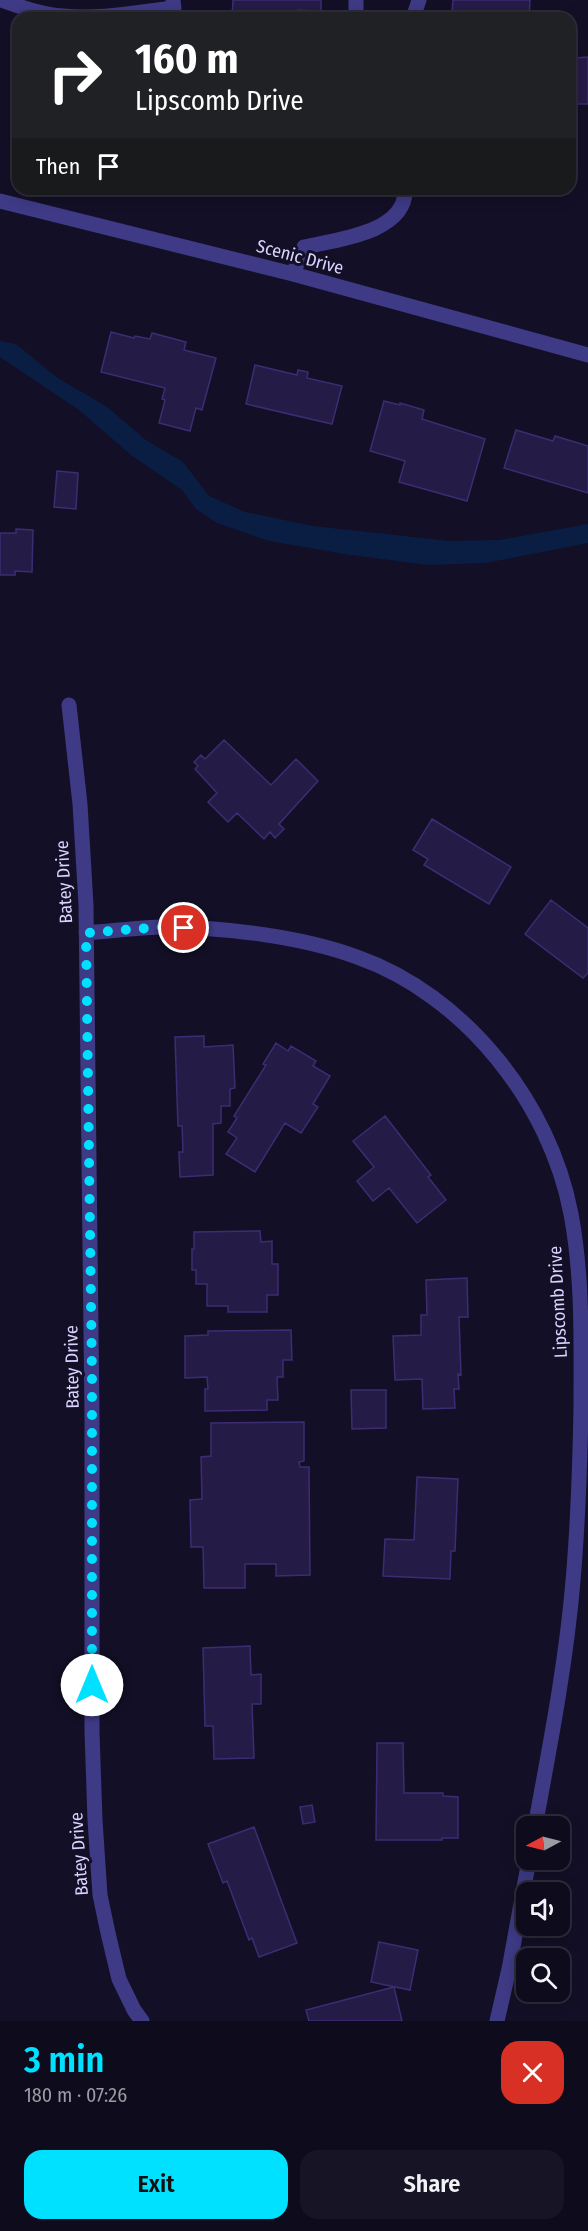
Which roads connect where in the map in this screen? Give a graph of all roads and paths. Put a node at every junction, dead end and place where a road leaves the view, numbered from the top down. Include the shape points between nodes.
1 (1, 0) edge
2 (173, 0) edge
3 (40, 12) edge
4 (134, 12) edge
5 (404, 195) edge
6 (0, 201) edge
7 (293, 274) junction
8 (588, 355) edge
9 (69, 705) dead end
10 (86, 933) junction
11 (537, 1816) edge
12 (527, 1870) edge
13 (142, 2021) edge
14 (497, 2021) edge

1 - 3 street
2 - 4 street via 174,8
5 - 7 street via 394,217 372,230 304,247
6 - 7 street, Scenic Drive
7 - 8 street, Scenic Drive
9 - 10 street, Batey Drive via 80,804
10 - 11 street, Lipscomb Drive via 161,927 207,929 299,941 367,961 412,984 471,1030 517,1084 537,1120 571,1212 581,1285 580,1462 573,1581 557,1707
10 - 13 street, Batey Drive via 95,1820 100,1895 108,1933 119,1979
12 - 14 street

